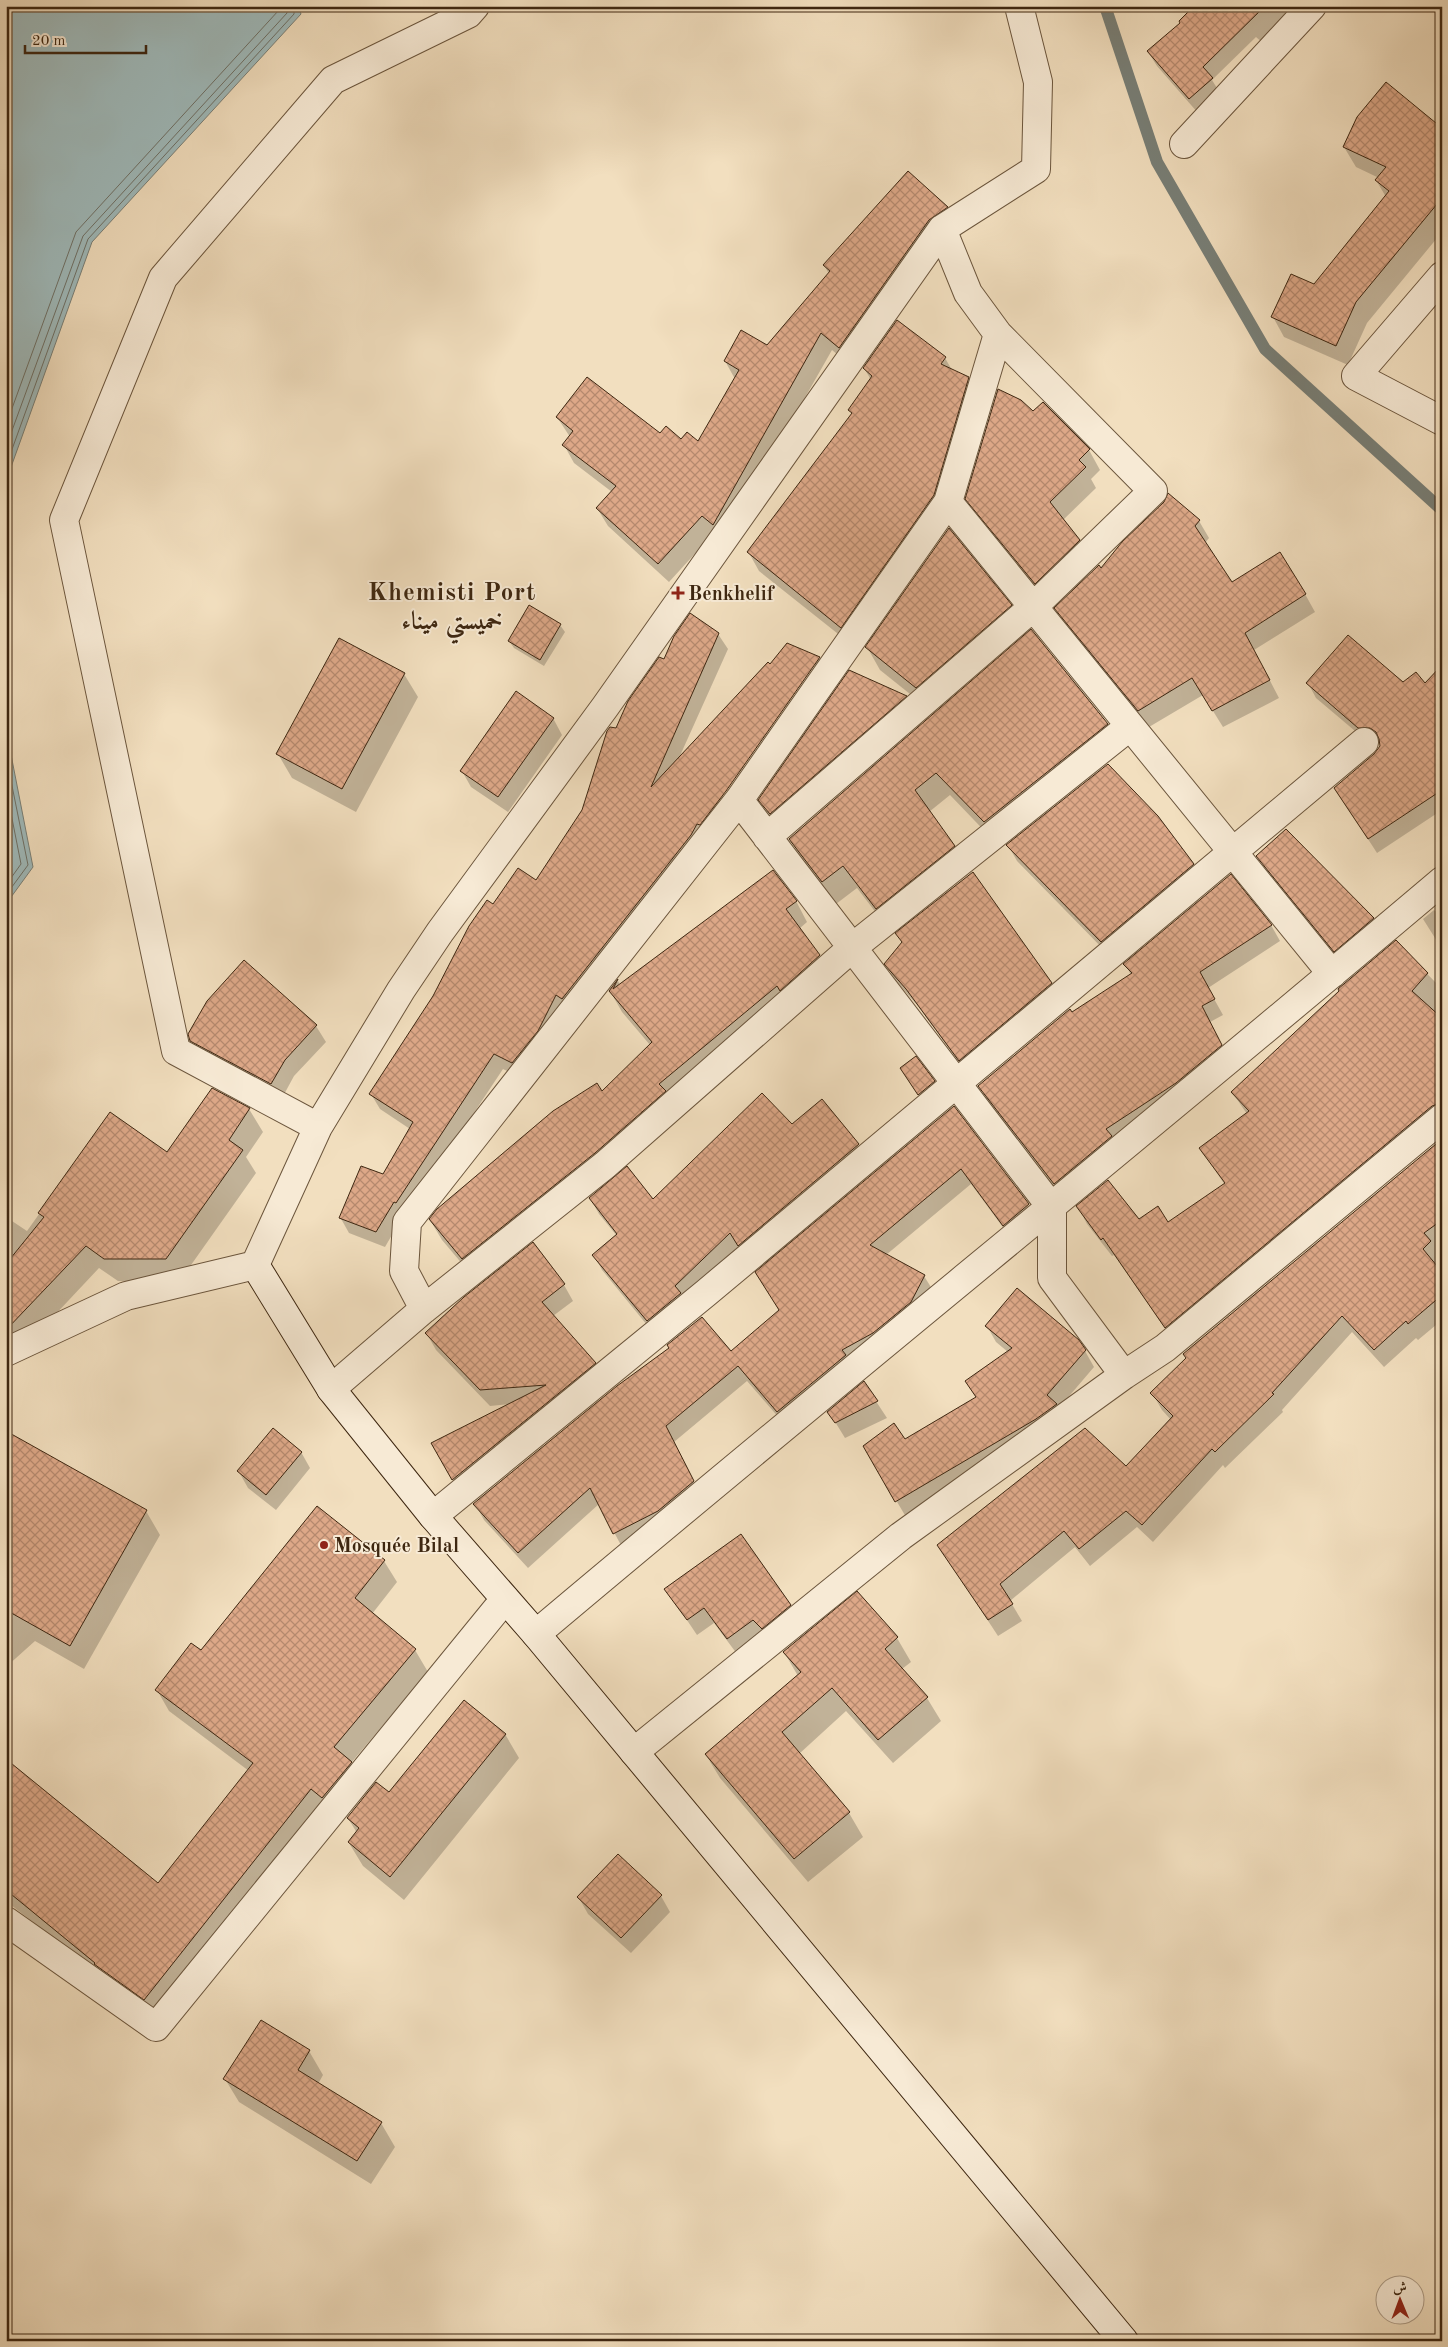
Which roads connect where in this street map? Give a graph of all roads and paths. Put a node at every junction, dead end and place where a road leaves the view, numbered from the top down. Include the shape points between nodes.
1 (474, 6) edge
2 (1019, 6) edge
3 (1312, 6) edge
4 (1184, 144) dead end
5 (942, 229) junction
6 (1442, 276) edge
7 (998, 334) junction
8 (1442, 421) edge
9 (948, 502) junction
10 (1033, 607) junction
11 (1129, 727) junction
12 (1364, 742) dead end
13 (739, 800) junction
14 (768, 837) junction
15 (1232, 854) junction
16 (1442, 881) edge
17 (853, 947) junction
18 (1332, 974) junction
19 (956, 1082) junction
20 (1442, 1118) edge
21 (318, 1127) junction
22 (1052, 1208) junction
23 (255, 1265) junction
24 (424, 1309) junction
25 (6, 1352) edge
26 (1124, 1375) junction
27 (331, 1389) junction
28 (433, 1516) junction
29 (505, 1599) junction
30 (536, 1634) junction
31 (634, 1752) junction
32 (6, 1920) edge
33 (1124, 2341) edge

1 - 21 street via 468,14 333,80 163,278 64,520 176,1052
2 - 5 street via 1038,82 1036,169
3 - 4 street
5 - 7 street via 968,293
5 - 21 street via 605,707 440,932
6 - 8 street via 1356,376
7 - 9 street
7 - 10 street via 1153,491
9 - 10 street
9 - 13 street
10 - 11 street
10 - 14 street
11 - 15 street
11 - 17 street
12 - 15 street
13 - 14 street
13 - 24 street via 407,1222 404,1271
14 - 17 street
15 - 18 street
15 - 19 street
16 - 18 street
17 - 19 street
17 - 24 street via 605,1165
18 - 22 street
19 - 22 street
19 - 28 street via 706,1293
20 - 26 street via 1165,1348
21 - 23 street
22 - 26 street via 1052,1278
22 - 30 street via 798,1413
23 - 25 street via 126,1296
23 - 27 street
24 - 27 street
26 - 31 street via 901,1536
27 - 28 street
28 - 29 street
29 - 30 street
29 - 32 street via 156,2027
30 - 31 street
31 - 33 street

